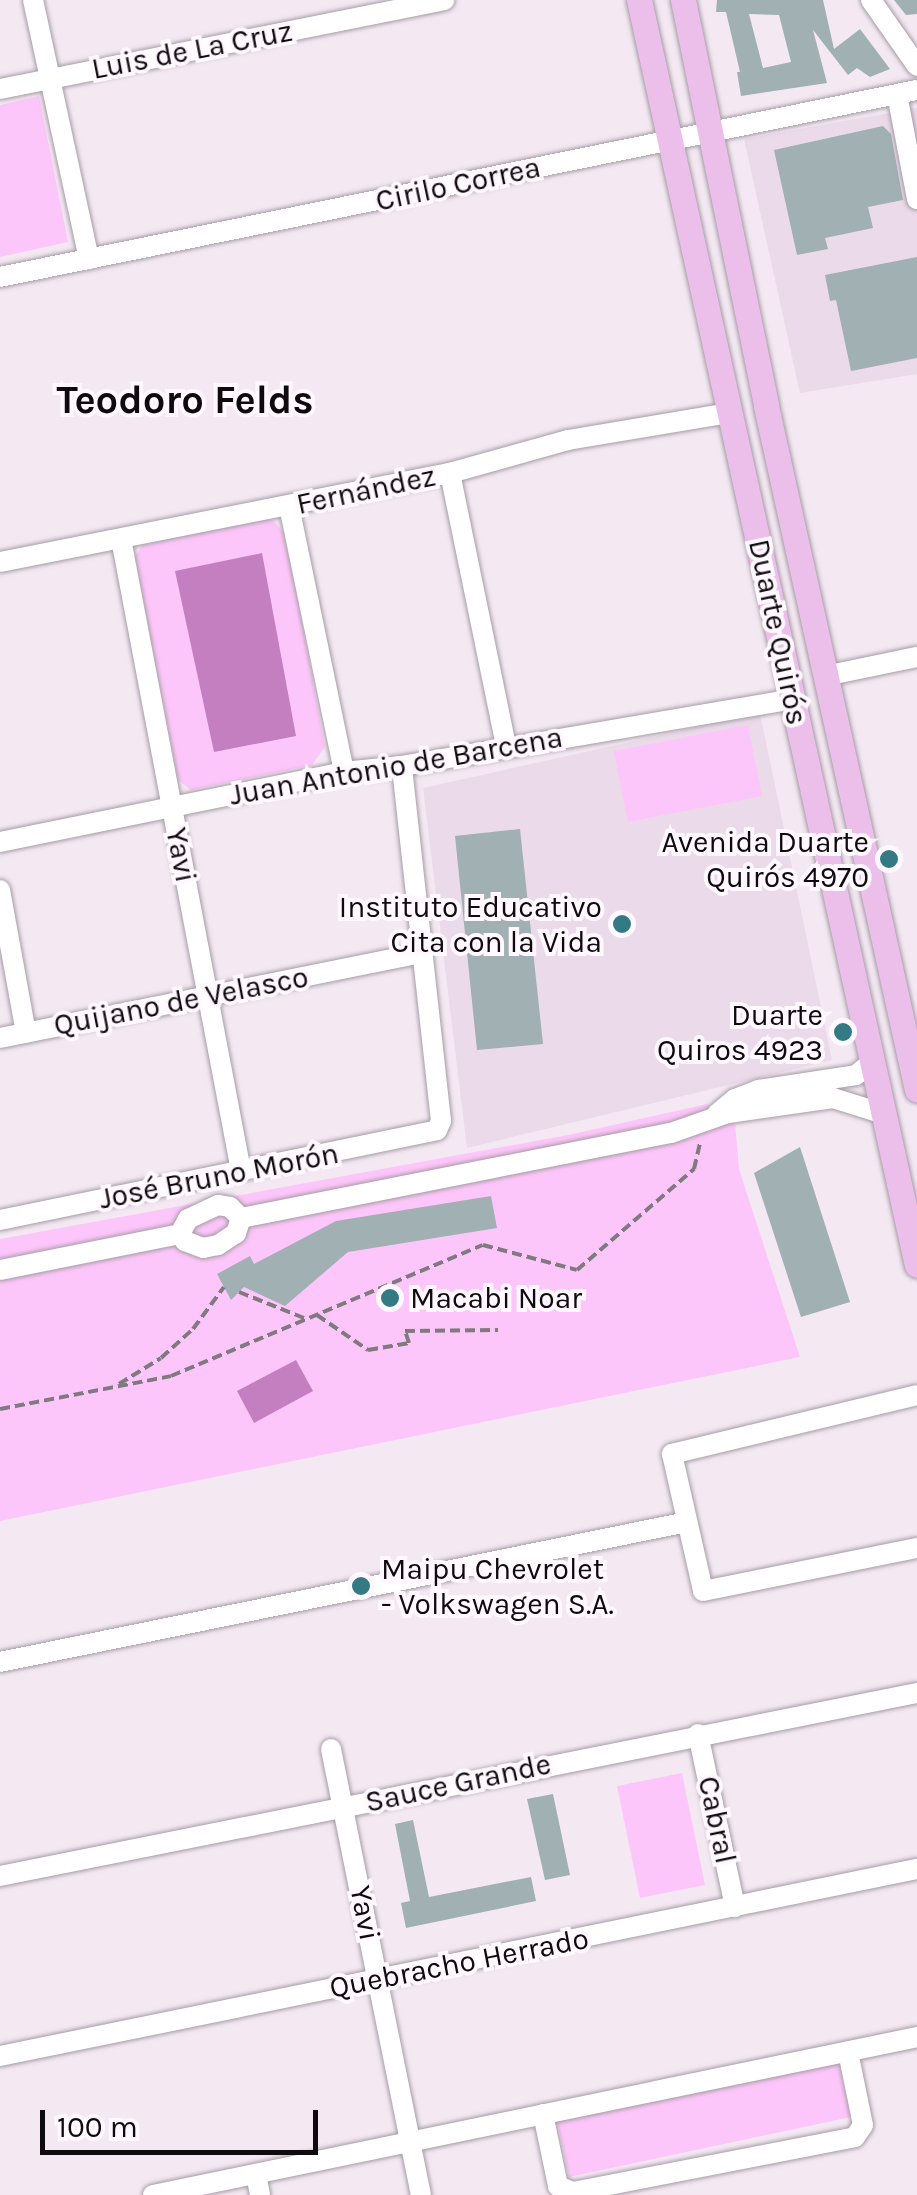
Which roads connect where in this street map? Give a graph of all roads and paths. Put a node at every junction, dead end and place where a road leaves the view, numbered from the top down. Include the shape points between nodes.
1 (34, 0) edge
2 (444, 0) edge
3 (640, 0) edge
4 (684, 0) edge
5 (870, 0) edge
6 (917, 66) edge
7 (50, 79) junction
8 (0, 89) edge
9 (907, 92) edge
10 (708, 134) junction
11 (670, 141) junction
12 (917, 199) edge
13 (89, 259) junction
14 (0, 277) edge
15 (730, 413) junction
16 (450, 473) junction
17 (290, 506) junction
18 (121, 539) junction
19 (0, 562) edge
20 (917, 657) edge
21 (825, 676) junction
22 (793, 698) junction
23 (506, 745) junction
24 (402, 766) junction
25 (344, 772) junction
26 (172, 806) junction
27 (0, 842) edge
28 (0, 890) edge
29 (422, 953) junction
30 (208, 995) junction
31 (911, 1030) edge
32 (26, 1032) junction
33 (0, 1038) edge
34 (872, 1062) junction
35 (917, 1090) edge
36 (884, 1114) junction
37 (707, 1119) junction
38 (242, 1172) junction
39 (241, 1218) junction
40 (0, 1220) edge
41 (180, 1234) junction
42 (917, 1265) edge
43 (0, 1270) edge
44 (224, 1287) dead end
45 (239, 1292) dead end
46 (317, 1314) junction
47 (307, 1319) junction
48 (498, 1330) dead end
49 (115, 1387) junction
50 (917, 1395) edge
51 (0, 1410) edge
52 (687, 1522) junction
53 (917, 1548) edge
54 (0, 1662) edge
55 (917, 1693) edge
56 (698, 1734) junction
57 (331, 1749) dead end
58 (343, 1807) junction
59 (917, 1869) edge
60 (0, 1876) edge
61 (735, 1907) junction
62 (378, 1979) junction
63 (917, 2036) edge
64 (848, 2052) junction
65 (0, 2056) edge
66 (543, 2114) junction
67 (412, 2143) junction
68 (258, 2184) edge
69 (152, 2195) edge
70 (421, 2195) edge

1 - 7 street
2 - 7 street, Luis de La Cruz
3 - 11 main road, Duarte Quirós
4 - 10 main road, Duarte Quirós
5 - 6 street
7 - 8 street, Luis de La Cruz
7 - 13 street
9 - 10 street, Cirilo Correa
9 - 12 street
10 - 11 street, Cirilo Correa
10 - 21 main road, Duarte Quirós
11 - 13 street, Cirilo Correa
11 - 15 main road, Duarte Quirós
13 - 14 street, Cirilo Correa
15 - 16 street, Fernández via 568,440
15 - 22 main road, Duarte Quirós
16 - 17 street, Fernández
16 - 23 street
17 - 18 street, Fernández
17 - 25 street
18 - 19 street, Fernández
18 - 26 street, Yavi
20 - 21 street
21 - 31 main road, Duarte Quirós
22 - 23 street, Juan Antonio de Barcena
22 - 34 main road, Duarte Quirós
23 - 24 street, Juan Antonio de Barcena
24 - 25 street, Juan Antonio de Barcena
24 - 29 street
25 - 26 street, Juan Antonio de Barcena
26 - 27 street, Juan Antonio de Barcena
26 - 30 street, Yavi
28 - 32 street
29 - 30 street, Quijano de Velasco
29 - 38 street, José Bruno Morón via 437,1130
30 - 32 street, Quijano de Velasco
30 - 38 street, Yavi
31 - 35 main road, Duarte Quirós
32 - 33 street, Quijano de Velasco
34 - 36 main road, Duarte Quirós
34 - 37 street via 856,1075 758,1090
36 - 37 street via 824,1098
36 - 42 main road, Duarte Quirós
37 - 39 street via 671,1133
37 - 46 path via 694,1169 578,1270 483,1245
38 - 40 street, José Bruno Morón
39 - 41 street via 218,1205 188,1219
39 - 41 street via 236,1233 218,1246 195,1246
41 - 43 street
44 - 49 path via 193,1330
45 - 47 path
46 - 47 path
46 - 48 path via 368,1350 409,1343 405,1332
47 - 49 path via 172,1376
49 - 51 path
50 - 52 street via 672,1454
52 - 53 street via 702,1591
52 - 54 street
55 - 56 street, Sauce Grande
56 - 58 street, Sauce Grande
56 - 61 street, Cabral
57 - 58 street, Yavi
58 - 60 street, Sauce Grande
58 - 62 street, Yavi
59 - 61 street, Quebracho Herrado
61 - 62 street, Quebracho Herrado
62 - 65 street, Quebracho Herrado
62 - 67 street, Yavi
63 - 64 street
64 - 66 street
64 - 66 street via 863,2124 854,2137 573,2192 558,2186
66 - 67 street
67 - 68 street
67 - 70 street, Yavi
68 - 69 street

